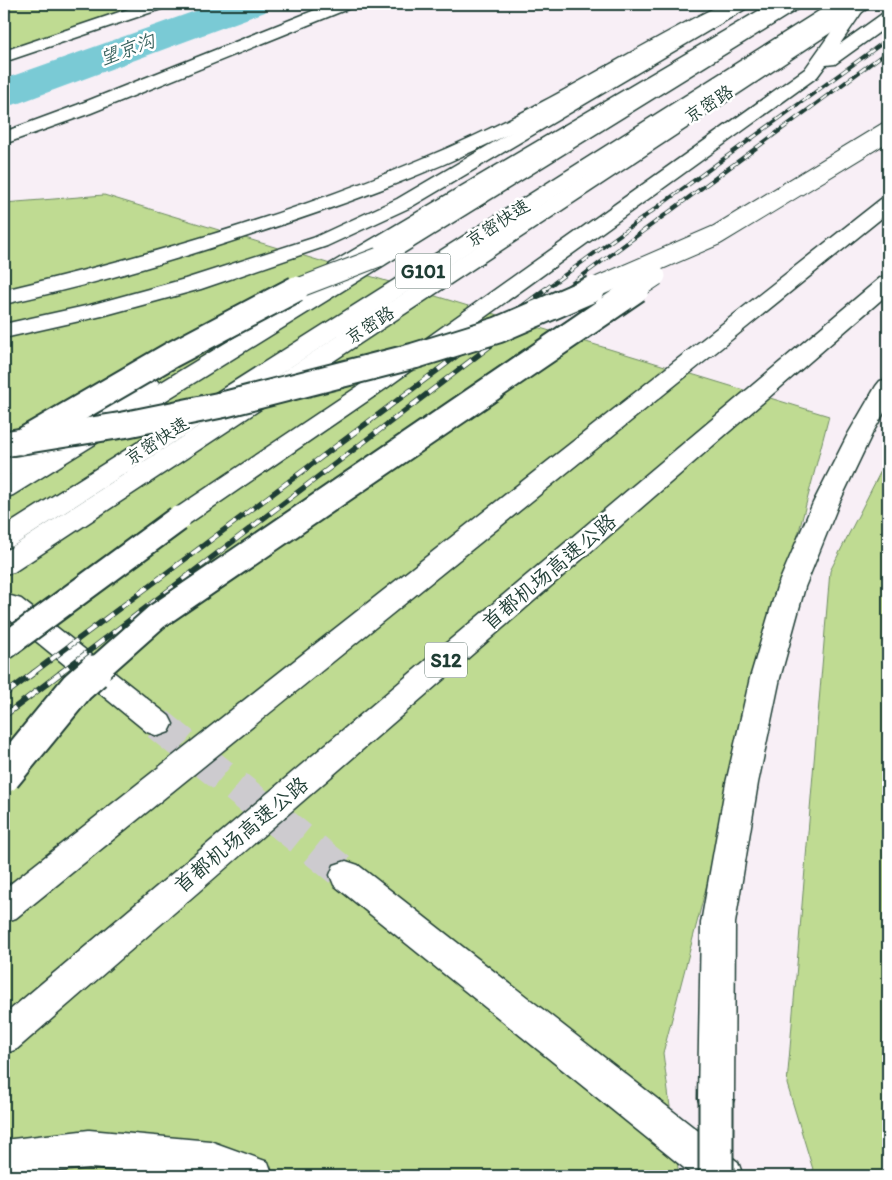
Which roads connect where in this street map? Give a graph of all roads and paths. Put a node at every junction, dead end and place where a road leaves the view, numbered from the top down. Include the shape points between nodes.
1 (158, 4) edge
2 (344, 4) edge
3 (735, 4) edge
4 (741, 4) edge
5 (781, 4) edge
6 (794, 4) edge
7 (854, 4) edge
8 (888, 18) edge
9 (4, 57) edge
10 (811, 73) junction
11 (888, 131) edge
12 (4, 138) edge
13 (888, 203) edge
14 (717, 235) junction
15 (379, 257) junction
16 (888, 283) edge
17 (4, 297) edge
18 (4, 331) edge
19 (888, 386) edge
20 (4, 444) edge
21 (4, 452) edge
22 (4, 468) edge
23 (4, 489) edge
24 (178, 519) junction
25 (4, 539) edge
26 (4, 565) edge
27 (8, 616) edge
28 (4, 647) edge
29 (158, 724) tunnel mouth
30 (4, 776) edge
31 (346, 874) tunnel mouth
32 (4, 908) edge
33 (4, 1037) edge
34 (4, 1159) edge
35 (254, 1176) edge
36 (716, 1176) edge
37 (724, 1176) edge

1 - 9 main road
2 - 12 main road
3 - 17 main road via 652,45 500,131 414,170 291,216 175,253
4 - 18 main road via 404,203 320,242 193,284
5 - 22 main road, G101
6 - 15 main road, 京密快速 / G101
7 - 10 main road
7 - 25 main road, 京密快速 / G101, bridge
7 - 26 main road, 京密路 / G101
8 - 10 main road
10 - 24 main road via 380,382
11 - 14 main road, bridge
13 - 32 main road
14 - 20 main road, bridge via 498,330 414,356 226,404
14 - 30 main road, bridge via 156,617 77,687
15 - 21 main road, bridge via 301,286
15 - 23 main road, 京密快速 / G101, bridge
16 - 33 main road, 首都机场高速公路 / S12
19 - 36 main road, bridge via 826,503 791,587 765,678 742,783 718,923
24 - 27 main road, bridge via 42,608
24 - 28 main road, bridge
27 - 29 main road
31 - 37 main road
34 - 35 main road via 90,1149 210,1160

